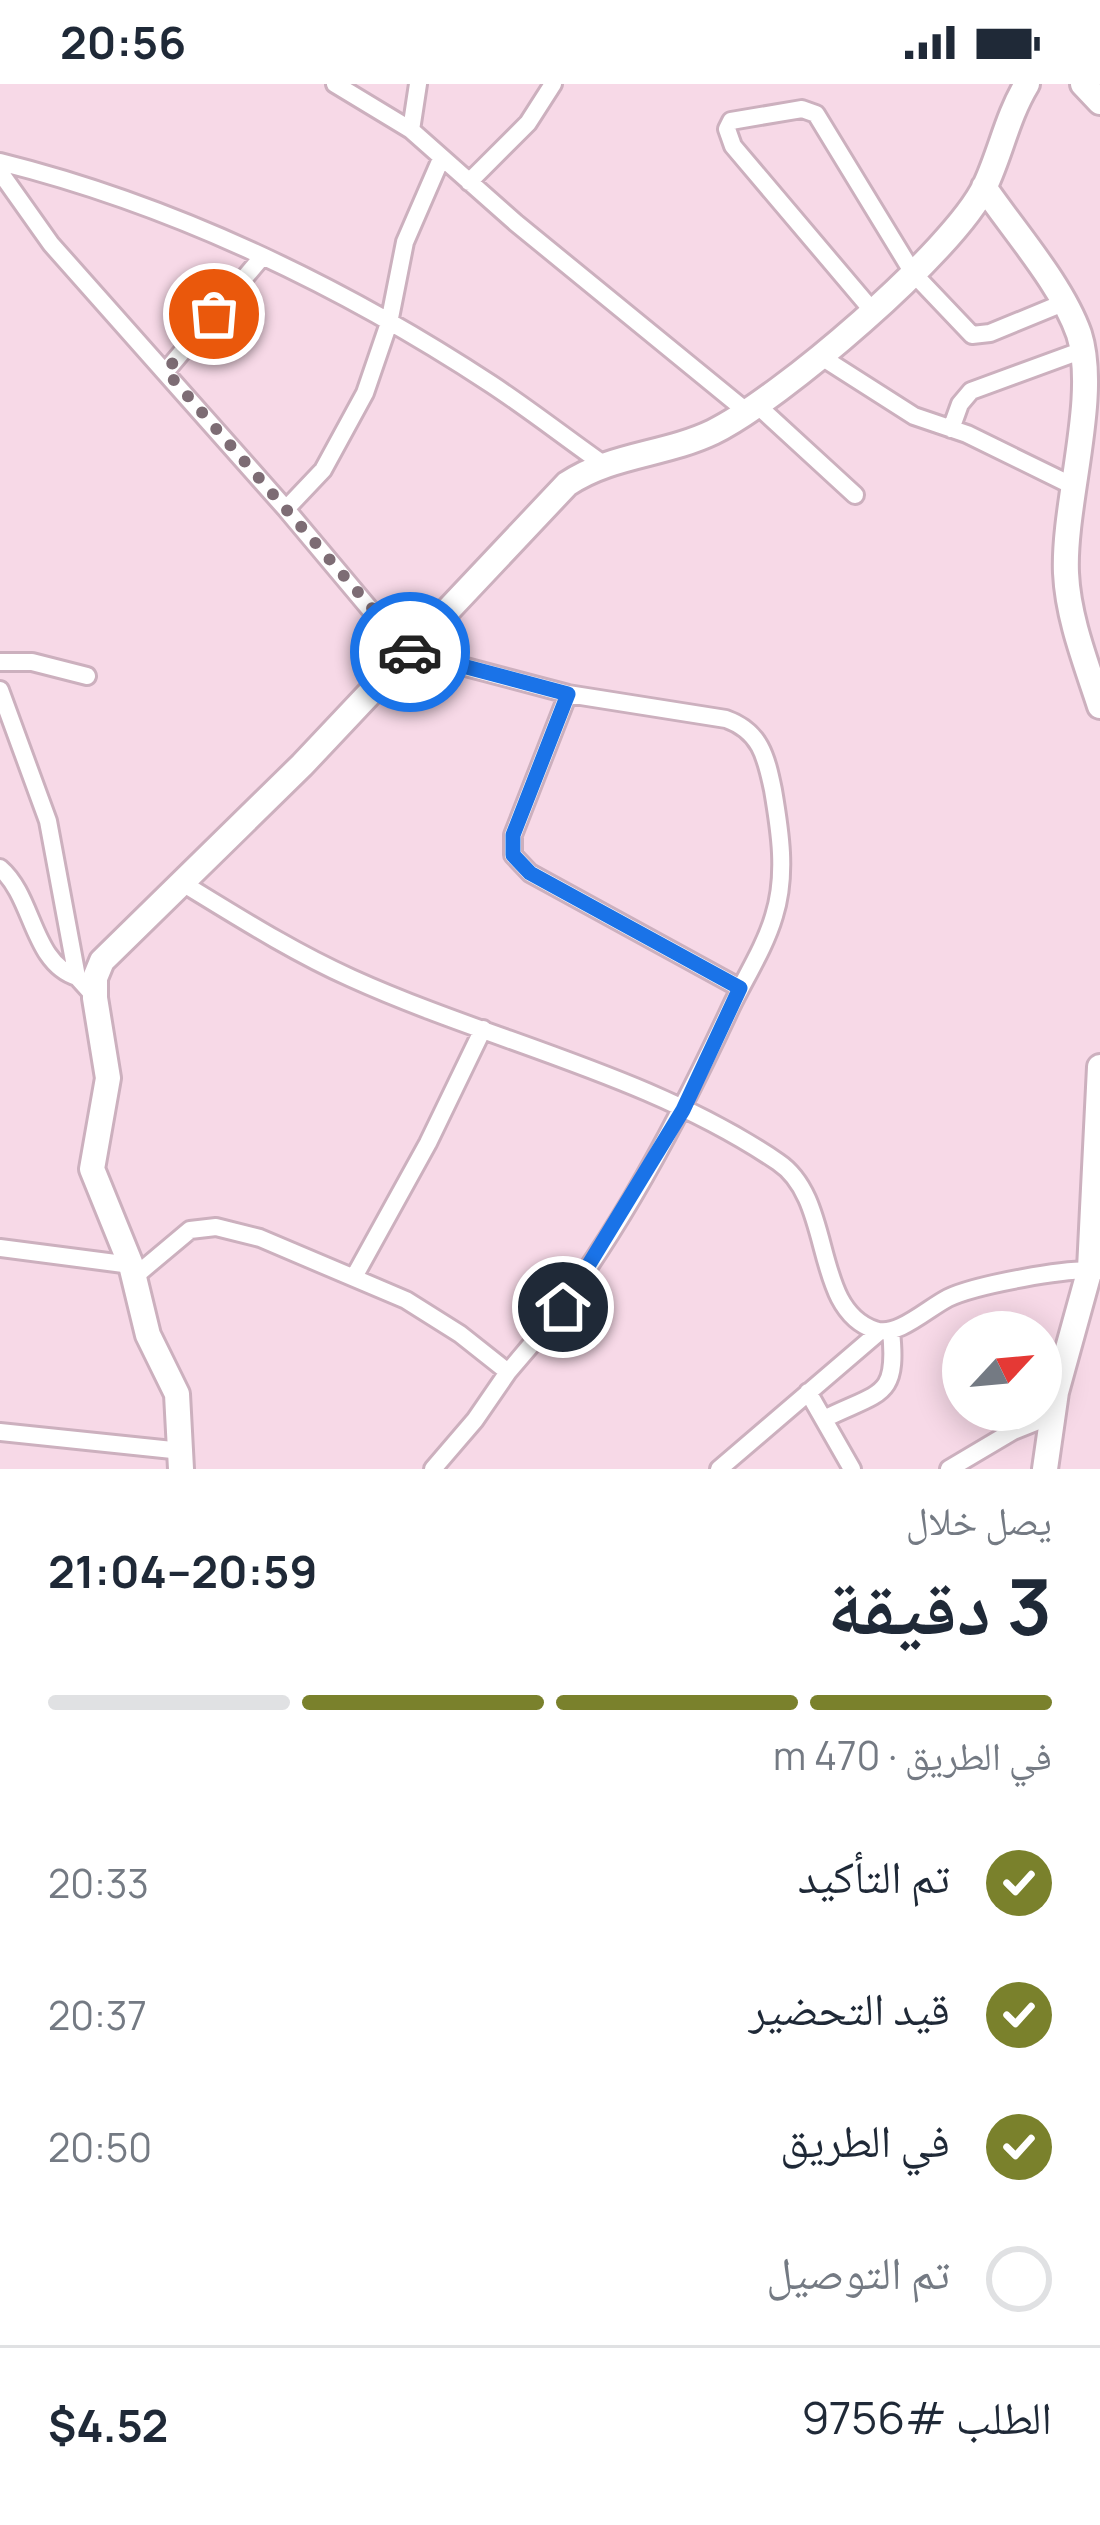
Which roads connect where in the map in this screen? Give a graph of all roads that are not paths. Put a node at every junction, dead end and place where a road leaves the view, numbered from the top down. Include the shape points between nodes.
1 (335, 84) edge
2 (418, 84) edge
3 (554, 84) edge
4 (1013, 84) edge
5 (1027, 84) edge
6 (1011, 110) junction
7 (411, 130) junction
8 (441, 159) junction
9 (0, 162) edge
10 (0, 172) edge
11 (469, 182) junction
12 (984, 188) junction
13 (262, 257) junction
14 (914, 273) junction
15 (1063, 303) junction
16 (871, 309) junction
17 (389, 323) junction
18 (1083, 350) junction
19 (820, 356) junction
20 (166, 371) junction
21 (751, 408) junction
22 (951, 429) junction
23 (603, 464) junction
24 (1073, 486) junction
25 (855, 495) dead end
26 (286, 509) junction
27 (405, 651) junction
28 (0, 662) edge
29 (87, 676) dead end
30 (0, 690) edge
31 (568, 694) junction
32 (1100, 706) edge
33 (0, 868) edge
34 (184, 884) junction
35 (77, 977) junction
36 (740, 988) junction
37 (95, 998) junction
38 (483, 1028) junction
39 (1100, 1067) edge
40 (683, 1110) junction
41 (0, 1248) edge
42 (1095, 1270) edge
43 (133, 1271) junction
44 (354, 1277) junction
45 (885, 1331) junction
46 (1062, 1368) edge
47 (508, 1372) junction
48 (808, 1392) junction
49 (826, 1418) junction
50 (1016, 1431) edge
51 (1051, 1431) edge
52 (0, 1432) edge
53 (181, 1460) edge
54 (433, 1469) edge
55 (719, 1469) edge
56 (853, 1469) edge
57 (949, 1469) edge
58 (1045, 1469) edge

1 - 7 street
2 - 7 street
3 - 11 street
4 - 6 street
5 - 6 street
6 - 12 street
7 - 8 street
8 - 11 street
8 - 17 street via 405,242
9 - 13 street via 107,192
10 - 20 street via 51,244
11 - 21 street
12 - 14 street
12 - 15 street
13 - 17 street
13 - 20 street
14 - 15 street via 972,335
14 - 16 street
14 - 16 street via 816,114 802,109 731,121 733,146
15 - 18 street
16 - 19 street
17 - 23 street
17 - 26 street via 341,442
18 - 22 street via 971,391
18 - 24 street
19 - 21 street
19 - 22 street via 914,416
20 - 26 street
21 - 23 street via 691,441
21 - 25 street
22 - 24 street
23 - 27 street via 566,484
24 - 32 street via 1068,598
26 - 27 street
27 - 31 street
27 - 34 street
28 - 29 street
30 - 35 street via 48,820
31 - 36 street via 513,835 513,855 530,873
31 - 36 street via 726,719 759,741 782,863 774,919
33 - 35 street via 54,964
34 - 37 street via 109,951
34 - 38 street via 351,978
35 - 37 street
36 - 40 street
37 - 43 street via 108,1078 92,1169
38 - 40 street
38 - 44 street
39 - 42 street
40 - 45 street via 793,1174 814,1210 837,1290 859,1321
40 - 47 street via 563,1307
41 - 43 street
42 - 45 street via 969,1289
42 - 46 street
43 - 44 street via 204,1227 260,1238
43 - 53 street via 148,1335 177,1394
44 - 47 street via 430,1313
45 - 48 street
45 - 49 street via 889,1383
47 - 54 street
48 - 49 street
48 - 55 street
49 - 56 street
50 - 57 street
51 - 58 street
52 - 53 street

